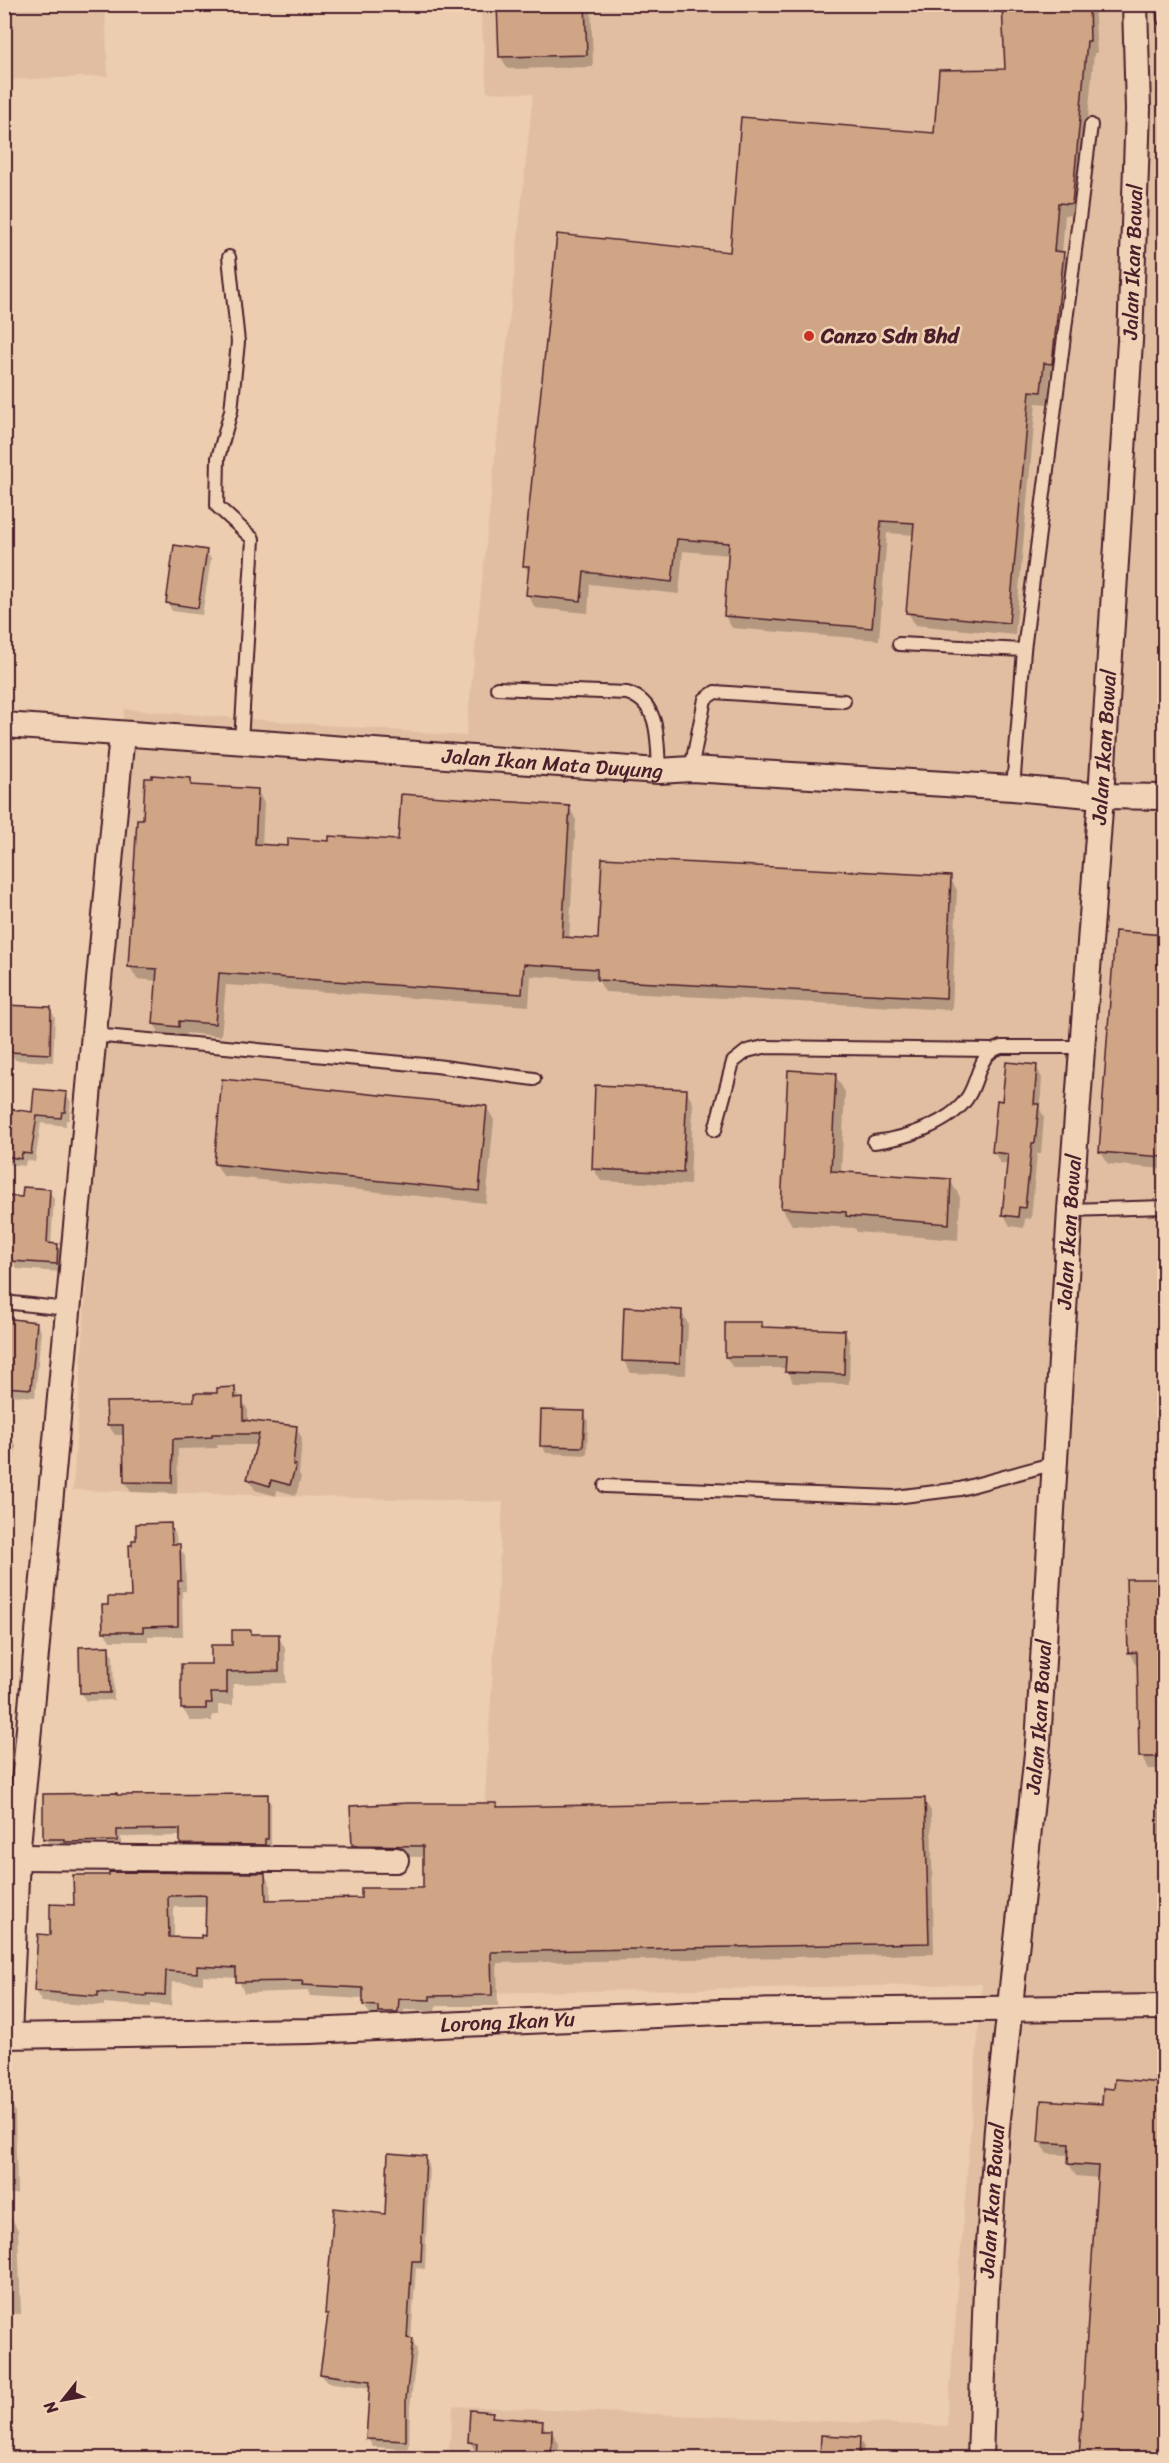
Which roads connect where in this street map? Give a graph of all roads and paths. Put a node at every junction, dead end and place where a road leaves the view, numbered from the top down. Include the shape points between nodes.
1 (1135, 4) edge
2 (1163, 4) edge
3 (1164, 19) edge
4 (1091, 125) dead end
5 (229, 257) dead end
6 (899, 644) dead end
7 (1024, 650) junction
8 (496, 688) dead end
9 (844, 701) dead end
10 (4, 725) edge
11 (122, 734) junction
12 (241, 742) junction
13 (691, 769) junction
14 (660, 771) junction
15 (1013, 788) junction
16 (1101, 796) junction
17 (1164, 797) edge
18 (93, 1035) junction
19 (1081, 1047) junction
20 (990, 1050) junction
21 (534, 1079) dead end
22 (715, 1130) dead end
23 (874, 1142) dead end
24 (1164, 1207) edge
25 (1070, 1210) junction
26 (4, 1302) edge
27 (67, 1309) junction
28 (1055, 1463) junction
29 (604, 1486) dead end
30 (17, 1857) junction
31 (396, 1860) dead end
32 (1164, 2007) edge
33 (1011, 2009) junction
34 (7, 2036) edge
35 (980, 2458) edge

1 - 16 street, Jalan Ikan Bawal via 1138,110 1130,341
2 - 3 lane
4 - 7 lane
5 - 12 lane via 238,342 231,411 218,458 217,506 253,539
6 - 7 lane
7 - 15 lane
8 - 14 lane via 637,696 653,716
9 - 13 lane via 715,692 705,699
10 - 11 street, Jalan Ikan Mata Duyung
11 - 12 street, Jalan Ikan Mata Duyung
11 - 18 street
12 - 14 street, Jalan Ikan Mata Duyung
13 - 14 street, Jalan Ikan Mata Duyung
13 - 15 street, Jalan Ikan Mata Duyung
15 - 16 street, Jalan Ikan Mata Duyung
16 - 17 street, Jalan Ikan Mata Duyung
16 - 19 street, Jalan Ikan Bawal
18 - 21 lane via 436,1066
18 - 27 street
19 - 20 lane
19 - 25 street, Jalan Ikan Bawal
20 - 22 lane via 764,1047 747,1051 733,1062
20 - 23 lane via 968,1097 959,1107 915,1133
24 - 25 lane
25 - 28 street, Jalan Ikan Bawal
26 - 27 lane
27 - 30 street
28 - 29 lane via 960,1490 895,1497
28 - 33 street, Jalan Ikan Bawal via 1038,1744
30 - 31 street
30 - 34 street
32 - 33 street, Lorong Ikan Yu
33 - 34 street, Lorong Ikan Yu via 721,2012 310,2031
33 - 35 street, Jalan Ikan Bawal via 992,2191

